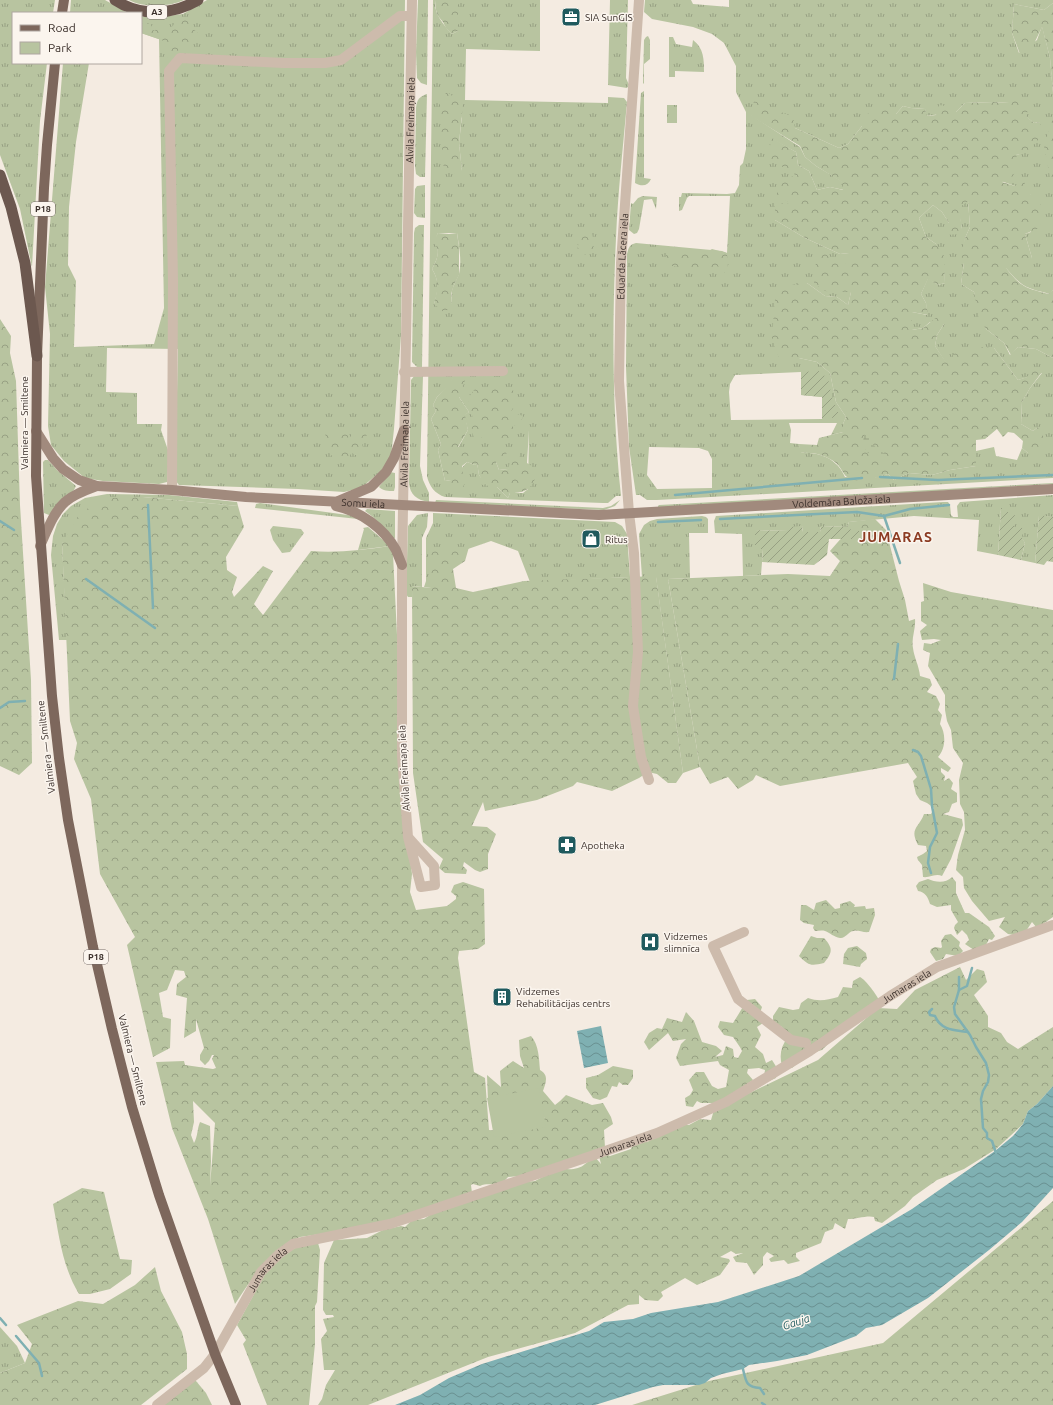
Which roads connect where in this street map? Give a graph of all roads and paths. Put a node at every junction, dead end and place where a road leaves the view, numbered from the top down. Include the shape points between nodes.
1 (64, 0) edge
2 (115, 0) edge
3 (198, 0) edge
4 (412, 0) edge
5 (639, 0) edge
6 (62, 12) edge
7 (411, 16) junction
8 (55, 64) edge
9 (0, 175) edge
10 (37, 356) junction
11 (503, 371) dead end
12 (404, 372) junction
13 (404, 430) junction
14 (36, 431) junction
15 (97, 486) junction
16 (1053, 489) edge
17 (172, 490) junction
18 (306, 500) junction
19 (336, 502) junction
20 (403, 505) junction
21 (629, 513) junction
22 (40, 546) junction
23 (402, 565) junction
24 (649, 780) dead end
25 (408, 837) junction
26 (1053, 925) edge
27 (744, 932) dead end
28 (806, 1042) dead end
29 (214, 1354) junction
30 (157, 1405) edge
31 (236, 1405) edge

1 - 6 main road
2 - 3 highway, A3 via 141,11 163,12 182,8
4 - 7 street, Alvila Freimaņa iela
5 - 21 street, Eduarda Lācera iela via 621,263 619,365
7 - 12 street, Alvila Freimaņa iela
7 - 17 street via 400,16 341,60 325,63 283,63 180,58 169,71 173,281
8 - 10 main road, Valmiera — Smiltene / P18 via 47,145
9 - 10 highway via 25,262
10 - 14 main road, Valmiera — Smiltene / P18
11 - 12 street
12 - 13 street, Alvila Freimaņa iela
13 - 19 main road via 386,472 371,487
13 - 20 street, Alvila Freimaņa iela
14 - 15 main road via 63,470 79,480
14 - 22 main road, Valmiera — Smiltene / P18
15 - 17 main road, Somu iela
15 - 22 main road via 65,501
16 - 21 main road, Voldemāra Baloža iela
17 - 18 main road, Somu iela
18 - 19 main road, Somu iela
18 - 23 main road via 345,508 361,515 386,536
19 - 20 main road, Somu iela
20 - 21 main road, Somu iela via 599,515
20 - 23 street, Alvila Freimaņa iela
21 - 24 street, Eduarda Lācera iela via 634,553 638,652 633,706 641,757
22 - 29 main road, Valmiera — Smiltene / P18 via 59,758 68,820 93,947 132,1108
23 - 25 street, Alvila Freimaņa iela via 402,756
25 - 25 street, Alvila Freimaņa iela via 421,887 435,885 434,866
26 - 29 street, Jumaras iela via 937,967 810,1051 726,1102 656,1132 390,1224 293,1244 261,1272
27 - 28 street via 713,946 738,999 791,1040
29 - 30 street, Jumaras iela via 204,1368
29 - 31 main road, Valmiera — Smiltene / P18

